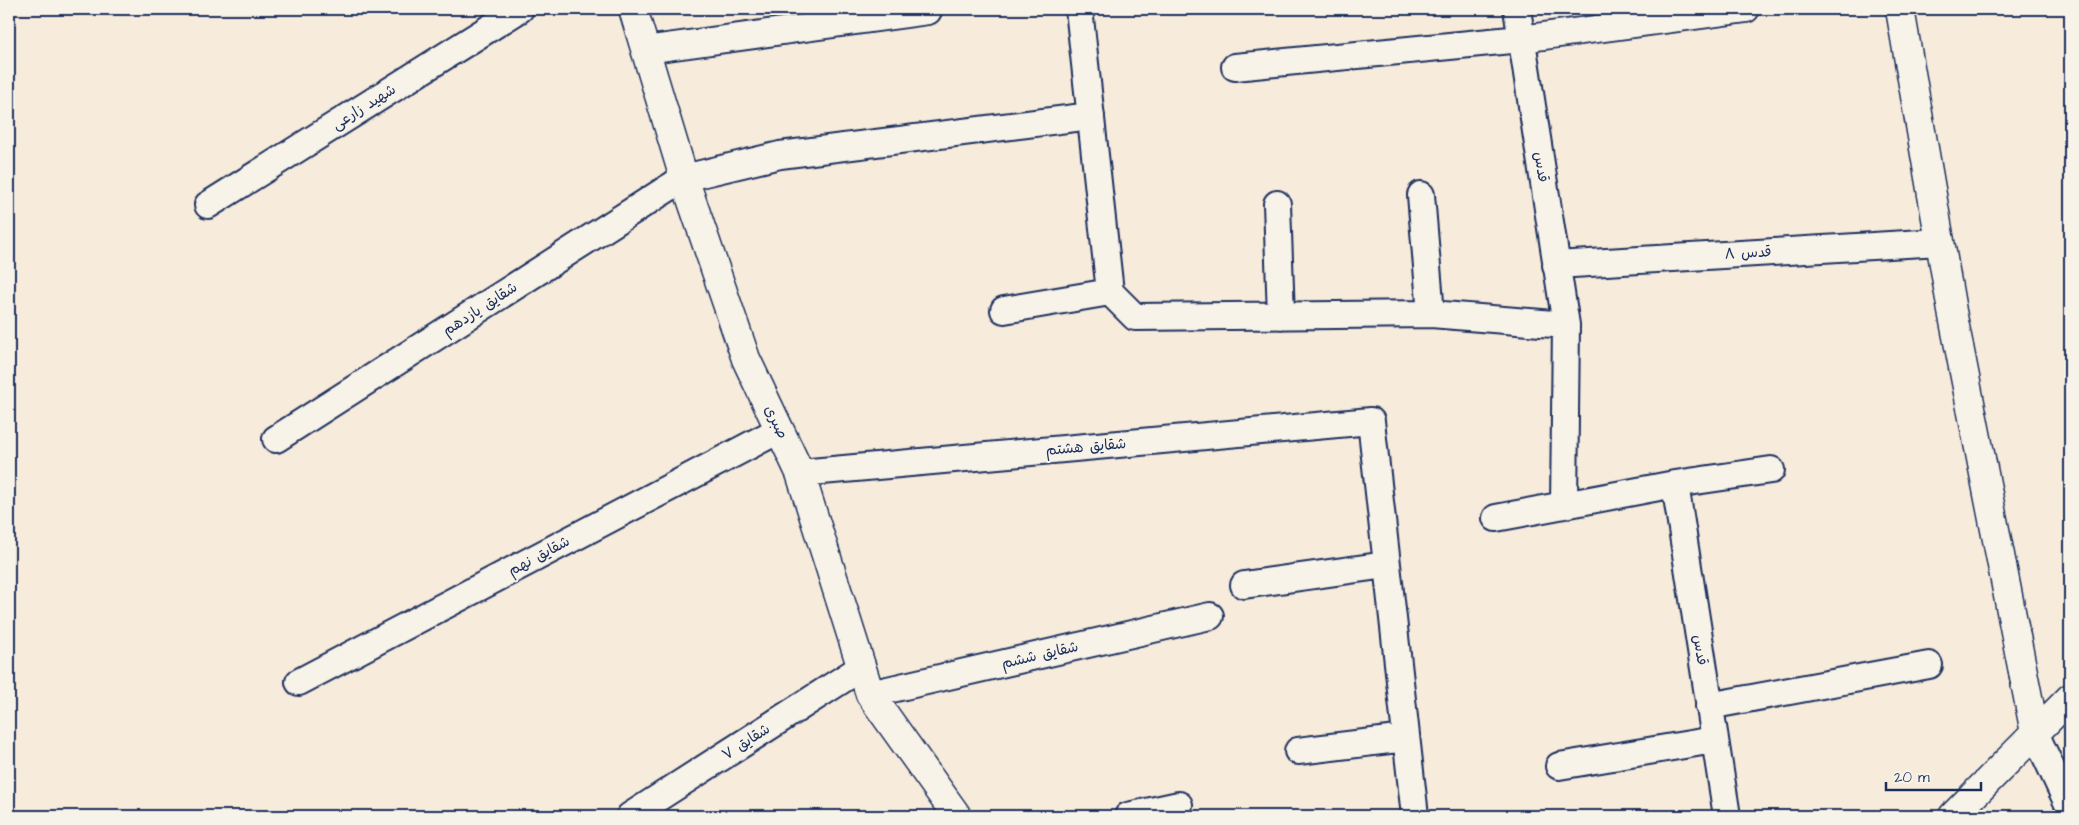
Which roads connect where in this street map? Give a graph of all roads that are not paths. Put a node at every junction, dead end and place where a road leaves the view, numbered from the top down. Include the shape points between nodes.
1 (520, 9) edge
2 (633, 9) edge
3 (1079, 9) edge
4 (1517, 9) edge
5 (1746, 9) edge
6 (1900, 9) edge
7 (928, 11) dead end
8 (1521, 39) junction
9 (645, 50) junction
10 (1236, 67) dead end
11 (1091, 116) junction
12 (684, 178) junction
13 (1421, 195) dead end
14 (1277, 204) dead end
15 (208, 205) dead end
16 (1940, 242) junction
17 (1556, 265) junction
18 (1110, 292) junction
19 (1004, 310) dead end
20 (1431, 314) junction
21 (1281, 316) junction
22 (1566, 325) junction
23 (779, 430) junction
24 (276, 439) dead end
25 (1770, 470) dead end
26 (800, 473) junction
27 (1675, 484) junction
28 (1564, 505) junction
29 (1496, 518) dead end
30 (1386, 565) junction
31 (1244, 585) dead end
32 (1210, 616) dead end
33 (1929, 665) dead end
34 (862, 668) junction
35 (299, 682) dead end
36 (870, 694) junction
37 (2070, 698) edge
38 (1709, 706) junction
39 (2035, 733) junction
40 (1406, 738) junction
41 (1714, 740) junction
42 (1298, 751) dead end
43 (1559, 766) dead end
44 (1179, 805) dead end
45 (2070, 808) edge
46 (630, 816) edge
47 (957, 816) edge
48 (1128, 816) edge
49 (1415, 816) edge
50 (1727, 816) edge
51 (1953, 816) edge

1 - 15 street, شهید زارعی
2 - 9 street, صبری
3 - 11 street
4 - 8 street, قدس
5 - 8 street
6 - 16 street
7 - 9 street
8 - 10 street
8 - 17 street, قدس
9 - 12 street, صبری
11 - 12 street, شقایق یازدهم via 780,154
11 - 18 street
12 - 23 street, صبری via 746,360
12 - 24 street, شقایق یازدهم
13 - 20 street
14 - 21 street
16 - 17 street, قدس ۸
16 - 39 street
17 - 22 street, قدس
18 - 19 street
18 - 21 street via 1135,317
20 - 21 street
20 - 22 street
22 - 28 street, قدس
23 - 26 street, صبری
23 - 35 street, شقایق نهم
25 - 27 street
26 - 30 street, شقایق هشتم via 1371,421
26 - 34 street, صبری
27 - 28 street
27 - 38 street, قدس
28 - 29 street
30 - 31 street
30 - 40 street
32 - 36 street, شقایق ششم
33 - 38 street
34 - 36 street, صبری
34 - 46 street, شقایق ۷
36 - 47 street, صبری
37 - 39 street
38 - 41 street, قدس
39 - 45 street
39 - 51 street
40 - 42 street
40 - 49 street
41 - 43 street
41 - 50 street, قدس
44 - 48 street

